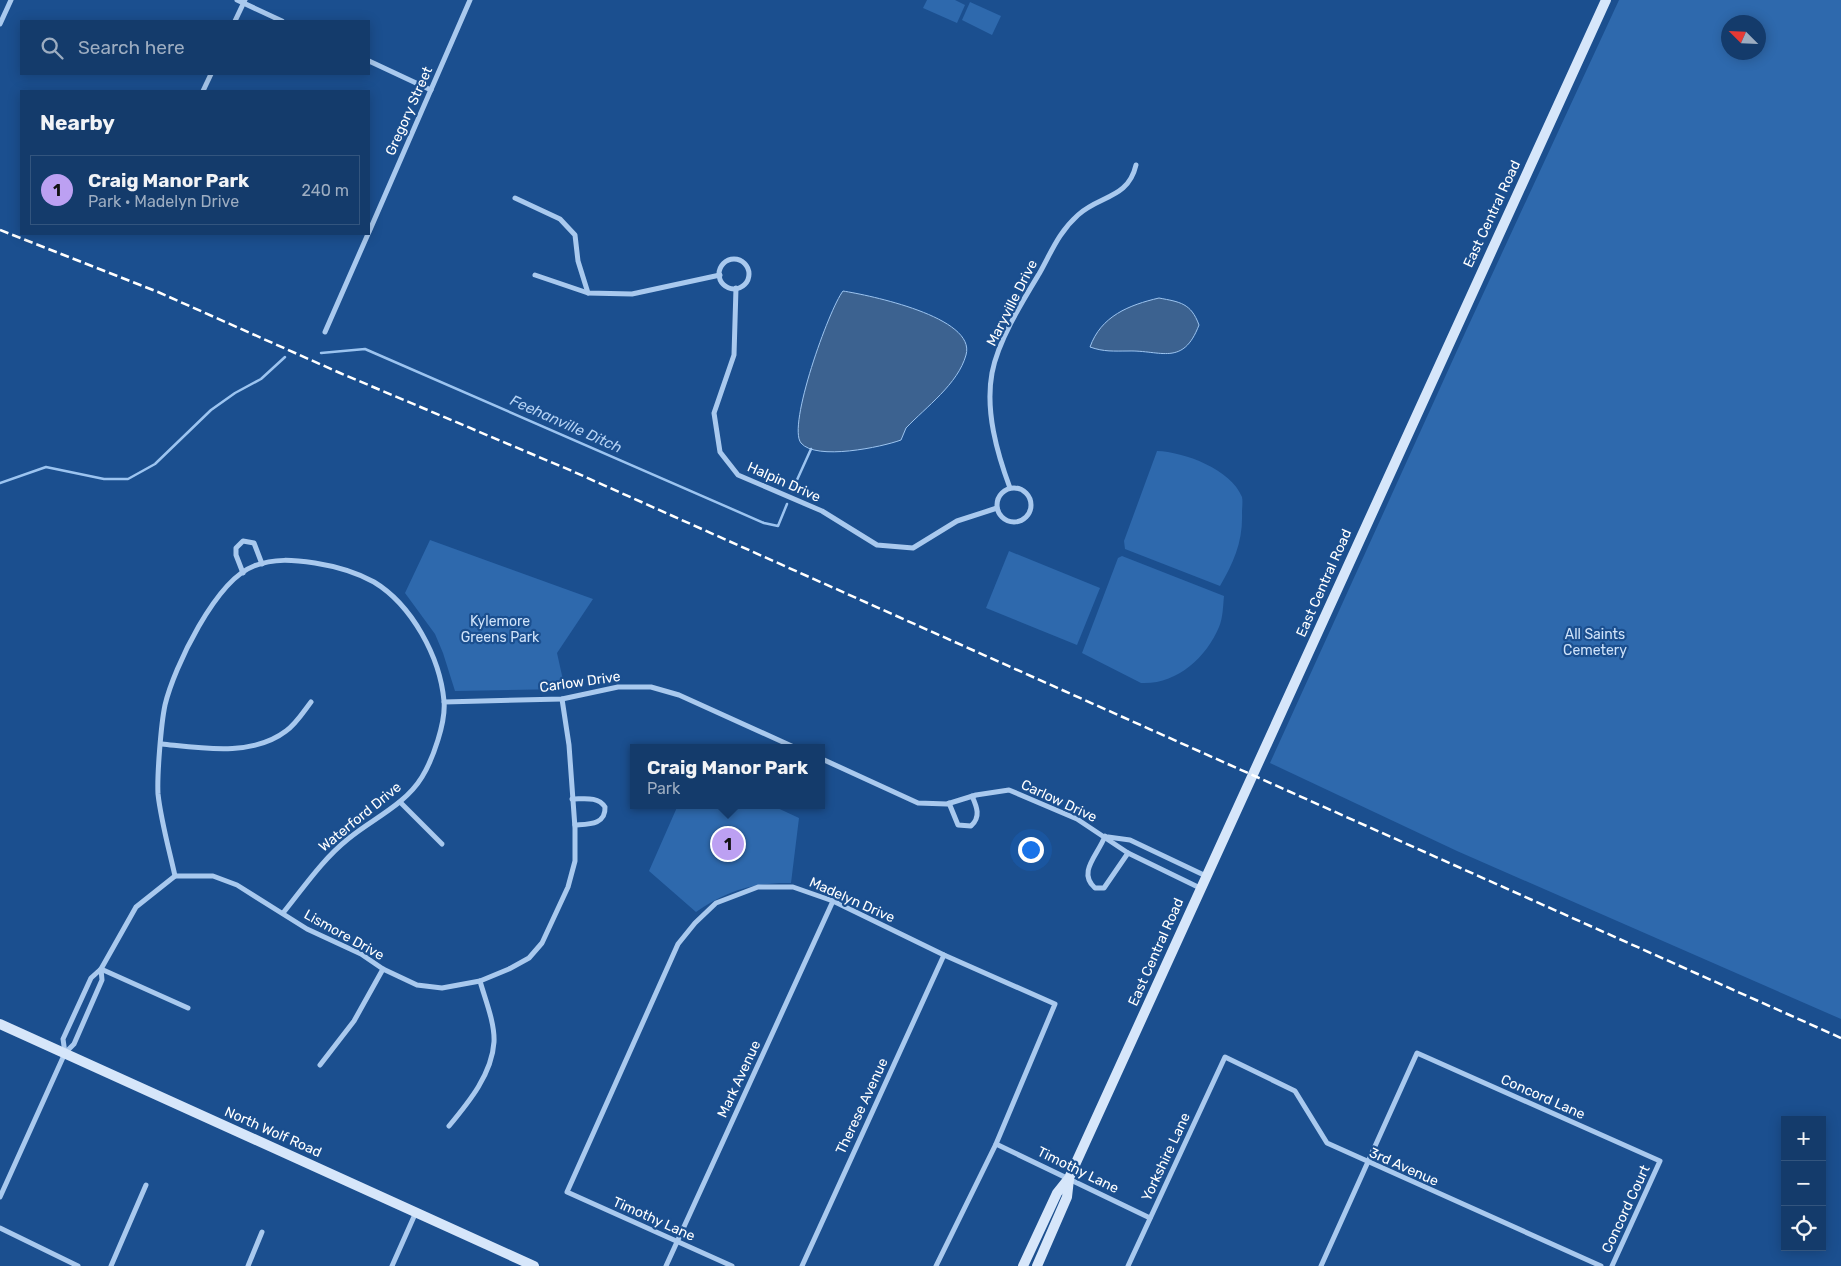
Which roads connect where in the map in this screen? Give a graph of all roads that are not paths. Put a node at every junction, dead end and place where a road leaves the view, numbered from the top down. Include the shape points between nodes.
1 (11, 0) edge
2 (236, 0) edge
3 (470, 0) edge
4 (1606, 0) edge
5 (244, 2) edge
6 (235, 20) edge
7 (280, 20) edge
8 (0, 24) edge
9 (370, 61) edge
10 (211, 75) edge
11 (203, 90) edge
12 (431, 90) junction
13 (1136, 165) dead end
14 (515, 198) dead end
15 (370, 228) edge
16 (367, 235) edge
17 (720, 275) junction
18 (534, 276) dead end
19 (736, 288) junction
20 (588, 293) junction
21 (325, 332) dead end
22 (1010, 488) junction
23 (997, 508) junction
24 (262, 564) junction
25 (243, 573) junction
26 (562, 699) junction
27 (311, 702) dead end
28 (444, 702) junction
29 (162, 744) junction
30 (787, 744) edge
31 (825, 760) edge
32 (972, 796) junction
33 (572, 799) junction
34 (400, 802) junction
35 (949, 803) junction
36 (575, 825) junction
37 (1105, 836) junction
38 (442, 844) dead end
39 (1128, 853) junction
40 (175, 876) junction
41 (1206, 876) junction
42 (1200, 888) junction
43 (833, 901) junction
44 (283, 912) junction
45 (944, 955) junction
46 (101, 969) junction
47 (383, 969) junction
48 (480, 981) junction
49 (188, 1008) dead end
50 (0, 1024) edge
51 (65, 1053) junction
52 (1225, 1057) joint
53 (320, 1065) dead end
54 (449, 1126) dead end
55 (996, 1144) junction
56 (1660, 1161) joint
57 (1367, 1163) junction
58 (1069, 1178) junction
59 (146, 1185) dead end
60 (567, 1192) joint
61 (0, 1197) edge
62 (416, 1212) junction
63 (1150, 1218) junction
64 (0, 1228) edge
65 (262, 1232) dead end
66 (677, 1242) junction
67 (78, 1266) edge
68 (111, 1266) edge
69 (248, 1266) edge
70 (392, 1266) edge
71 (534, 1266) edge
72 (666, 1266) edge
73 (732, 1266) edge
74 (802, 1266) edge
75 (936, 1266) edge
76 (1022, 1266) edge
77 (1037, 1266) edge
78 (1128, 1266) edge
79 (1321, 1266) edge
80 (1601, 1266) edge
81 (1612, 1266) edge

1 - 8 street
2 - 5 street
3 - 12 street, Gregory Street
4 - 41 main road, East Central Road
5 - 6 street
5 - 7 street
9 - 12 street
10 - 11 street
12 - 15 street, Gregory Street
13 - 22 street, Maryville Drive via 1127,186 1088,206 1062,230 1023,300 998,355 990,386 990,414
14 - 20 street via 560,219 575,234 578,260
16 - 21 street, Gregory Street
17 - 19 street via 725,285
17 - 19 street via 721,267 727,261 736,259 744,262 748,278 744,285
17 - 20 street via 632,294
18 - 20 street
19 - 23 street, Halpin Drive via 734,355 714,413 720,452 738,475 822,511 877,545 913,548 957,521
22 - 23 street via 998,498
22 - 23 street via 1027,492 1032,503 1029,514 1020,522 1008,521
24 - 25 street, Waterford Drive
24 - 25 street via 254,543 243,541 236,548
24 - 28 street, Waterford Drive via 285,559 331,566 374,582 401,605 416,625 438,671
25 - 29 street, Waterford Drive via 224,588 205,613 177,671 165,706
26 - 28 street, Carlow Drive
26 - 30 street, Carlow Drive via 618,687 651,687 679,695
26 - 33 street, Lismore Drive
27 - 29 street via 286,731 257,745 207,749
28 - 34 street, Waterford Drive via 442,724 422,777
29 - 40 street, Waterford Drive via 158,793
31 - 35 street, Carlow Drive via 918,803
32 - 35 street, Carlow Drive
32 - 35 street via 978,814 971,826 958,825
32 - 37 street, Carlow Drive via 1009,790 1077,819
33 - 36 street, Lismore Drive
33 - 36 street via 593,799 605,807 604,818 599,822
34 - 38 street
34 - 44 street, Waterford Drive via 326,858
36 - 48 street, Lismore Drive via 575,861 568,887 542,943 529,958
37 - 39 street, Carlow Drive
37 - 39 street, Carlow Drive via 1086,873 1087,882 1095,888 1104,888
37 - 41 street, Carlow Drive via 1130,840
39 - 42 street, Carlow Drive
40 - 44 street, Lismore Drive via 213,876 236,885
40 - 46 street via 136,907
41 - 42 main road, East Central Road
42 - 58 main road, East Central Road
43 - 45 street, Madelyn Drive
43 - 60 street, Madelyn Drive via 793,887 758,887 716,903 695,923 678,944
43 - 66 street, Mark Avenue
44 - 47 street, Lismore Drive via 307,929 361,954
45 - 55 street, Madelyn Drive via 1055,1004
45 - 74 street, Therese Avenue
46 - 49 street
46 - 51 street via 102,980 74,1044
46 - 51 street via 91,978 63,1040
47 - 48 street, Lismore Drive via 417,985 442,988
47 - 53 street via 354,1021
48 - 54 street via 494,1041 485,1073 470,1100
50 - 51 main road, North Wolf Road
51 - 61 street
51 - 62 main road, North Wolf Road
52 - 57 street, 3rd Avenue via 1296,1091 1327,1143
52 - 63 street, Yorkshire Lane
55 - 58 street, Timothy Lane
55 - 75 street
56 - 57 street, Concord Lane via 1417,1053
56 - 81 street, Concord Court
57 - 79 street
57 - 80 street, 3rd Avenue
58 - 63 street, Timothy Lane
58 - 76 main road, East Central Road via 1057,1193
58 - 77 main road, East Central Road via 1067,1197
59 - 68 street
60 - 66 street, Timothy Lane
62 - 70 street
62 - 71 main road, North Wolf Road
63 - 78 street, Yorkshire Lane
64 - 67 street
65 - 69 street
66 - 72 street, Mark Avenue
66 - 73 street, Timothy Lane

